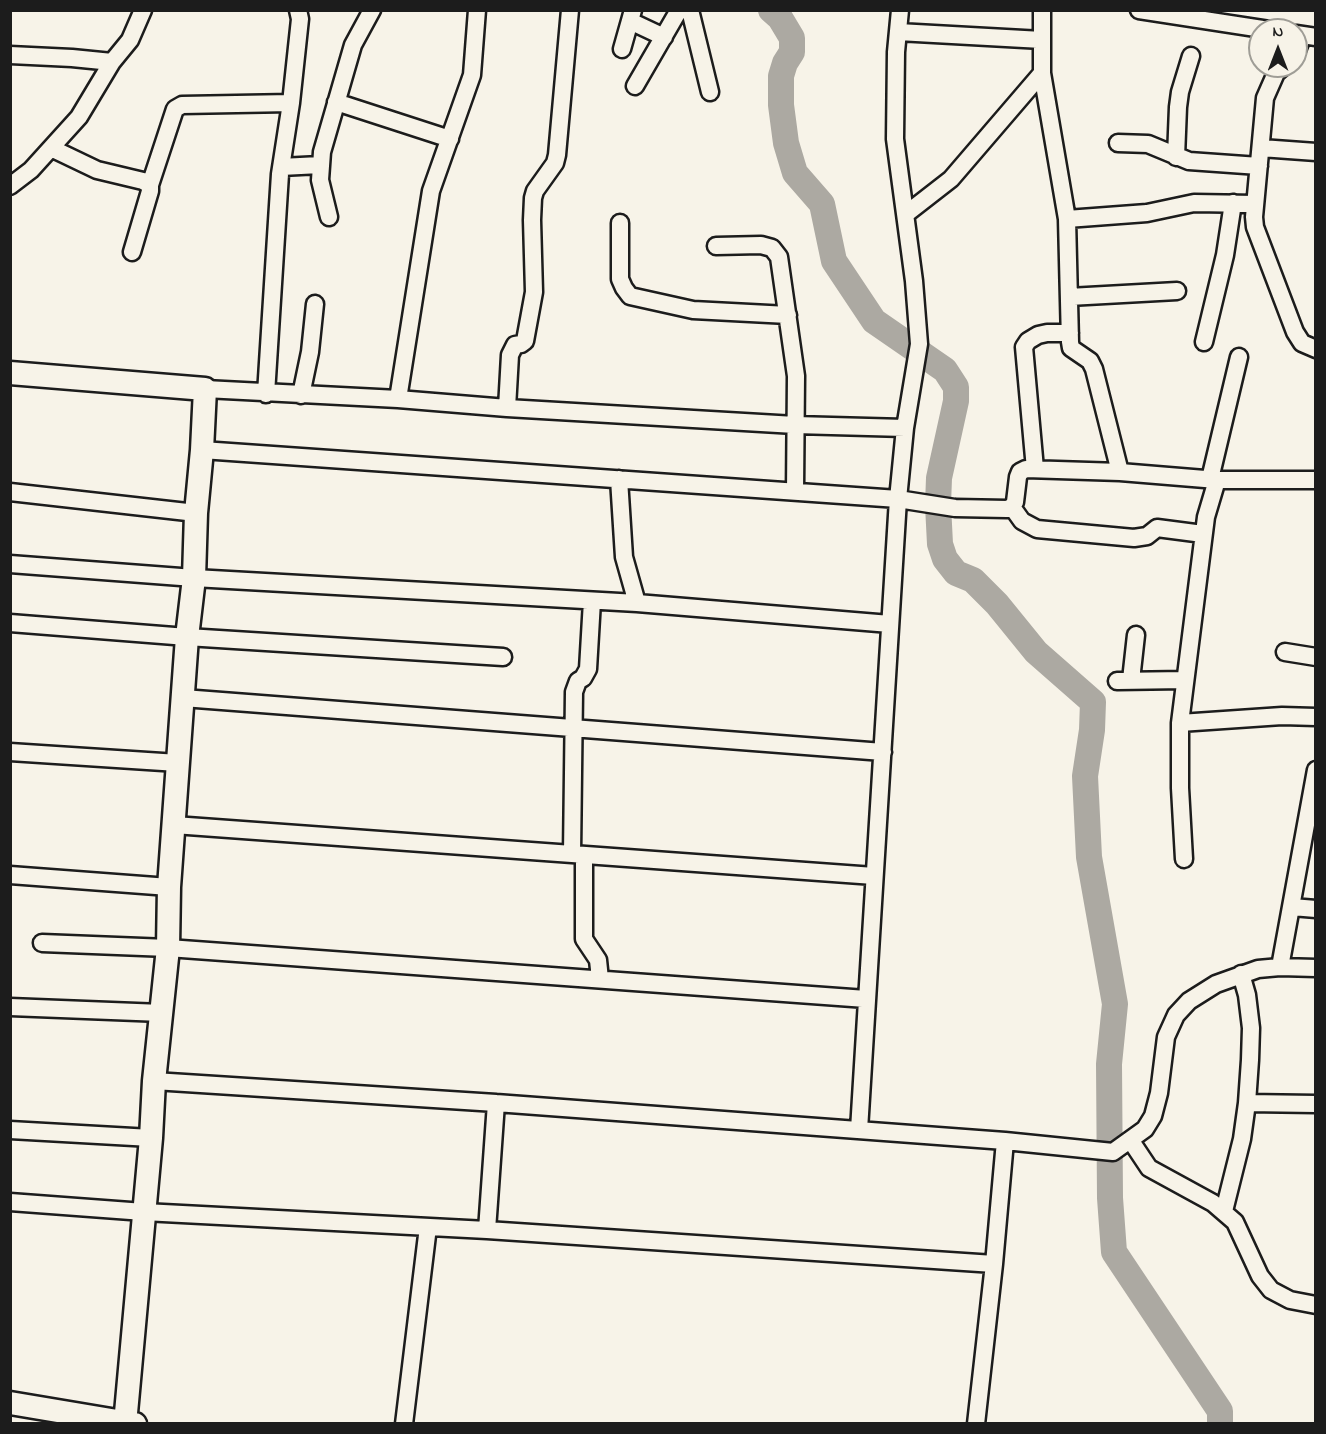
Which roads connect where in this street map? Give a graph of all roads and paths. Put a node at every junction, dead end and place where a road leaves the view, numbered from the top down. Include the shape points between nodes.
1 (143, 10) edge
2 (298, 10) edge
3 (372, 10) edge
4 (477, 10) edge
5 (570, 10) edge
6 (679, 10) edge
7 (690, 10) edge
8 (900, 10) edge
9 (1042, 10) edge
10 (1139, 10) edge
11 (632, 16) edge
12 (1248, 27) edge
13 (898, 32) junction
14 (664, 37) junction
15 (1042, 40) junction
16 (622, 49) dead end
17 (10, 56) edge
18 (1191, 56) dead end
19 (112, 62) junction
20 (1042, 73) junction
21 (1274, 78) edge
22 (635, 86) dead end
23 (710, 92) dead end
24 (336, 102) junction
25 (291, 103) junction
26 (450, 139) junction
27 (1118, 143) dead end
28 (51, 148) junction
29 (1261, 148) junction
30 (1316, 152) edge
31 (1176, 157) junction
32 (320, 165) junction
33 (1259, 166) junction
34 (281, 167) junction
35 (150, 185) junction
36 (10, 186) edge
37 (1233, 203) junction
38 (1255, 204) junction
39 (906, 214) junction
40 (329, 217) dead end
41 (1067, 219) junction
42 (620, 223) dead end
43 (716, 246) dead end
44 (132, 252) dead end
45 (1177, 291) dead end
46 (1069, 297) junction
47 (315, 304) dead end
48 (788, 315) junction
49 (1070, 333) junction
50 (1204, 342) dead end
51 (1316, 349) edge
52 (1239, 357) dead end
53 (10, 374) edge
54 (205, 389) junction
55 (266, 394) junction
56 (301, 395) junction
57 (398, 399) junction
58 (507, 408) junction
59 (795, 425) junction
60 (905, 428) junction
61 (202, 450) junction
62 (1035, 469) junction
63 (1120, 472) junction
64 (619, 479) junction
65 (1213, 479) junction
66 (1316, 480) edge
67 (795, 491) junction
68 (10, 492) edge
69 (898, 498) junction
70 (1012, 507) junction
71 (196, 513) junction
72 (1203, 534) junction
73 (10, 564) edge
74 (194, 578) junction
75 (592, 601) junction
76 (637, 603) junction
77 (10, 623) edge
78 (890, 624) junction
79 (1136, 635) dead end
80 (187, 637) junction
81 (1285, 652) dead end
82 (502, 657) dead end
83 (1316, 657) edge
84 (1185, 680) junction
85 (183, 698) junction
86 (1316, 717) edge
87 (1180, 723) junction
88 (574, 729) junction
89 (10, 752) edge
90 (883, 752) junction
91 (178, 763) junction
92 (1316, 770) edge
93 (174, 825) junction
94 (1310, 844) edge
95 (578, 854) junction
96 (1184, 859) dead end
97 (10, 875) edge
98 (874, 876) junction
99 (169, 887) junction
100 (1292, 907) junction
101 (1316, 909) edge
102 (42, 943) dead end
103 (168, 948) junction
104 (1280, 967) junction
105 (1316, 968) edge
106 (1241, 974) junction
107 (600, 979) junction
108 (866, 999) junction
109 (10, 1007) edge
110 (162, 1013) junction
111 (154, 1081) junction
112 (496, 1103) junction
113 (1247, 1103) junction
114 (1316, 1104) edge
115 (10, 1130) edge
116 (859, 1130) junction
117 (151, 1138) junction
118 (1005, 1141) junction
119 (1131, 1141) junction
120 (10, 1202) edge
121 (1224, 1210) junction
122 (144, 1212) junction
123 (428, 1227) junction
124 (487, 1230) junction
125 (994, 1264) junction
126 (1316, 1305) edge
127 (10, 1403) edge
128 (129, 1423) edge
129 (404, 1424) edge
130 (976, 1424) edge

1 - 19 street via 130,40
2 - 25 street
3 - 24 street via 353,45
4 - 26 street via 472,75
5 - 58 street via 557,155 533,198 534,292 525,341 515,345 510,355
6 - 14 street
7 - 23 street
8 - 13 street
9 - 15 street
10 - 12 street
11 - 14 street
11 - 16 street
13 - 15 street
13 - 39 street via 895,139
14 - 22 street
15 - 20 street
17 - 19 street
18 - 31 street via 1180,92
19 - 28 street via 79,117
20 - 39 street via 951,179
20 - 41 street
21 - 29 street via 1265,98
24 - 26 street
24 - 32 street
25 - 34 street
25 - 35 street via 182,105 175,109
26 - 57 street via 431,191
27 - 31 street via 1148,144
28 - 35 street via 97,170
28 - 36 street
29 - 30 street
29 - 33 street
31 - 33 street via 1202,163
32 - 34 street
32 - 40 street
33 - 38 street
34 - 55 street
35 - 44 street
37 - 38 street
37 - 41 street via 1194,203 1147,213
37 - 50 street
38 - 51 street via 1255,227 1295,332 1302,343
39 - 60 street via 919,344
41 - 46 street
42 - 48 street via 620,279 630,296 693,309
43 - 48 street via 772,248 779,257
45 - 46 street
46 - 49 street
47 - 56 street
48 - 59 street via 796,376
49 - 62 street via 1038,335 1024,347
49 - 63 street via 1071,348 1090,361 1094,369
52 - 65 street
53 - 54 street
54 - 55 street
54 - 61 street
55 - 56 street
56 - 57 street
57 - 58 street
58 - 59 street
59 - 60 street
59 - 67 street
60 - 69 street
61 - 64 street
61 - 71 street
62 - 63 street
62 - 70 street via 1020,472
63 - 65 street
64 - 67 street
64 - 76 street via 624,557
65 - 66 street
65 - 72 street
67 - 69 street
68 - 71 street
69 - 70 street via 956,508
69 - 78 street
70 - 72 street via 1022,521 1037,529 1134,538 1147,536 1157,528
71 - 74 street
72 - 84 street
73 - 74 street
74 - 75 street
74 - 80 street
75 - 76 street
75 - 88 street via 588,669 575,687
76 - 78 street
77 - 80 street
78 - 90 street
79 - 84 street via 1124,681
80 - 82 street
80 - 85 street
81 - 83 street
84 - 87 street
85 - 88 street
85 - 91 street
86 - 87 street
87 - 96 street
88 - 90 street
88 - 95 street
89 - 91 street
90 - 98 street
91 - 93 street
92 - 94 street via 1308,807
93 - 95 street
93 - 99 street
94 - 100 street
95 - 98 street
95 - 107 street via 584,939 598,960
97 - 99 street
98 - 108 street
99 - 103 street
100 - 101 street
100 - 104 street
102 - 103 street
103 - 107 street
103 - 110 street
104 - 105 street
104 - 106 street
106 - 113 street via 1251,1028
106 - 119 street via 1203,991 1176,1015 1166,1037 1153,1116 1145,1130
107 - 108 street
108 - 116 street
109 - 110 street
110 - 111 street
111 - 112 street
111 - 117 street
112 - 116 street
112 - 124 street
113 - 114 street
113 - 121 street
115 - 117 street
116 - 118 street
117 - 122 street
118 - 119 street via 1106,1152
118 - 125 street
119 - 121 street via 1149,1168
120 - 122 street
121 - 126 street via 1244,1237 1265,1284 1281,1296
122 - 123 street
122 - 128 street
123 - 124 street
123 - 129 street
124 - 125 street
125 - 130 street
127 - 128 street

